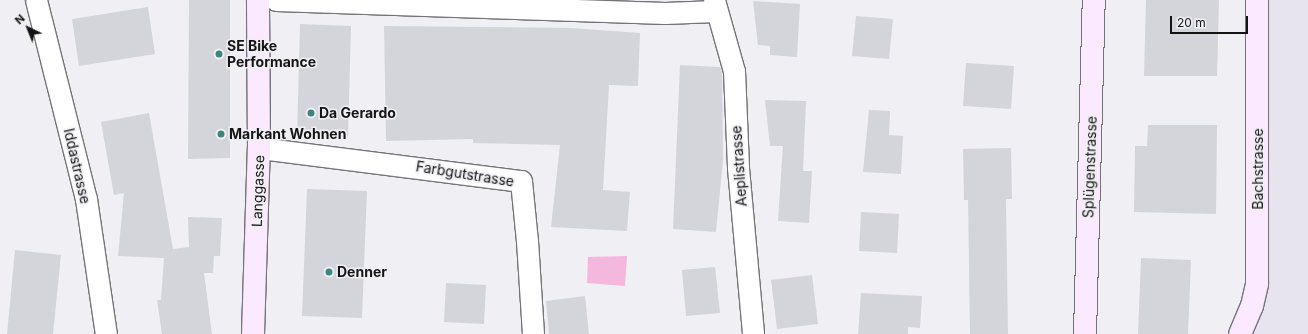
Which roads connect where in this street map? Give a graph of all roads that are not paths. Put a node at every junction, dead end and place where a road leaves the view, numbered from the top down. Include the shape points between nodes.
1 (36, 0) edge
2 (258, 0) edge
3 (276, 0) edge
4 (1094, 0) edge
5 (1257, 0) edge
6 (715, 5) edge
7 (259, 148) junction
8 (106, 334) edge
9 (253, 334) edge
10 (533, 334) edge
11 (753, 334) edge
12 (1085, 334) edge
13 (1240, 334) edge

1 - 8 street, Iddastrasse via 86,199
2 - 7 main road, Langgasse
3 - 6 street via 665,13
4 - 12 main road, Splügenstrasse
5 - 13 main road, Bachstrasse via 1257,284 1252,306
6 - 11 street, Aeplistrasse via 734,71 738,168
7 - 9 main road, Langgasse
7 - 10 street, Farbgutstrasse via 521,181

